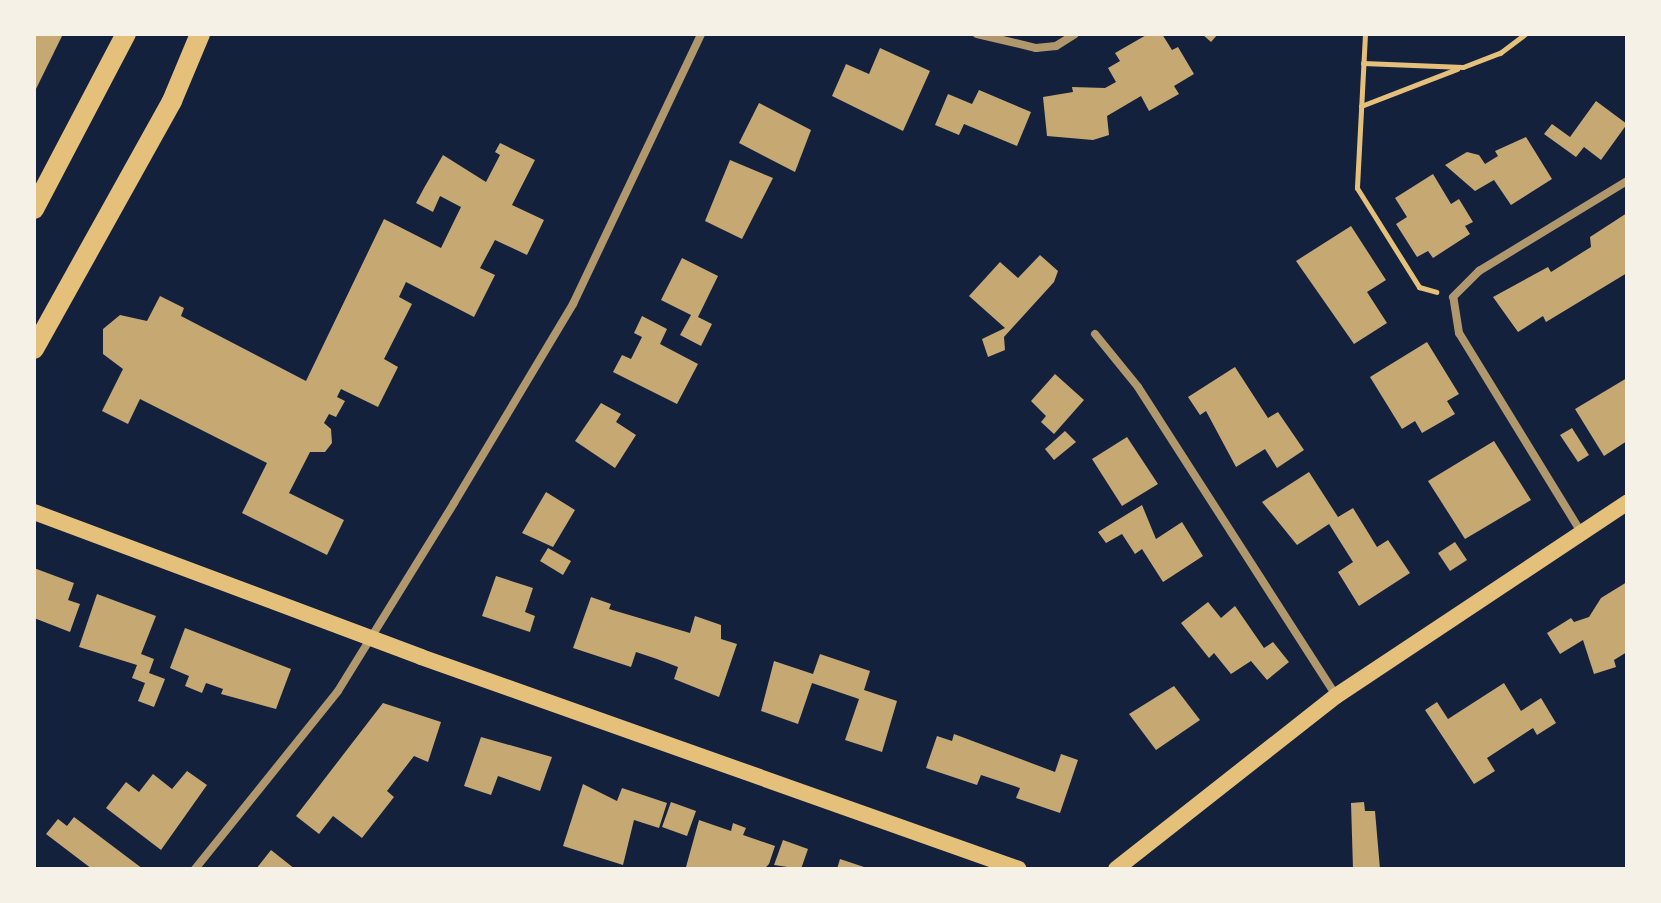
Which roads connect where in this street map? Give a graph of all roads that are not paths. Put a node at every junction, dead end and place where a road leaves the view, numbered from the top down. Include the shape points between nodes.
1 (126, 34) edge
2 (200, 34) edge
3 (701, 34) edge
4 (977, 34) edge
5 (1075, 34) edge
6 (1627, 181) edge
7 (34, 209) edge
8 (1095, 334) dead end
9 (34, 349) edge
10 (1627, 503) edge
11 (34, 512) edge
12 (1581, 532) junction
13 (371, 638) junction
14 (1336, 696) junction
15 (195, 869) edge
16 (1019, 869) edge
17 (1116, 869) edge

1 - 7 main road
2 - 9 main road via 172,101
3 - 13 street via 573,304
4 - 5 street via 1036,48 1056,46
6 - 12 street via 1479,271 1453,297 1459,333
8 - 14 street via 1138,387
10 - 12 main road
11 - 13 main road
12 - 14 main road
13 - 15 street via 338,691
13 - 16 main road
14 - 17 main road

